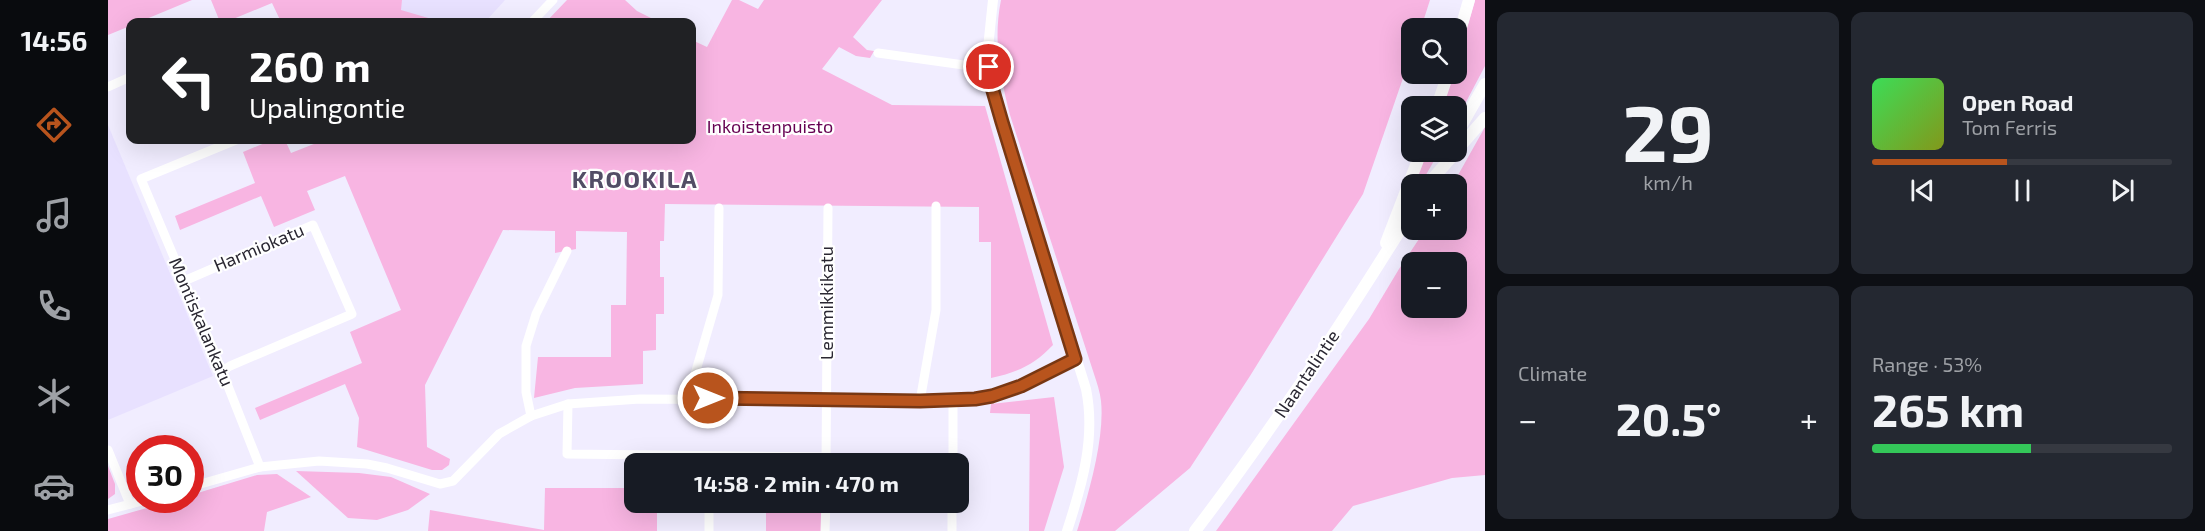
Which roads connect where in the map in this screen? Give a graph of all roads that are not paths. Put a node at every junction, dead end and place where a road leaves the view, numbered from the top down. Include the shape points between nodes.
1 (553, 0) edge
2 (993, 0) edge
3 (1469, 0) edge
4 (536, 18) edge
5 (1464, 18) edge
6 (878, 53) dead end
7 (989, 67) junction
8 (126, 79) edge
9 (1485, 84) edge
10 (108, 87) edge
11 (1467, 116) edge
12 (1485, 118) edge
13 (1467, 138) edge
14 (226, 144) edge
15 (1417, 162) edge
16 (1447, 162) edge
17 (1436, 174) edge
18 (936, 206) dead end
19 (719, 208) dead end
20 (828, 208) dead end
21 (1401, 229) edge
22 (567, 251) dead end
23 (1375, 271) junction
24 (184, 280) junction
25 (1075, 359) junction
26 (222, 371) junction
27 (688, 398) junction
28 (827, 399) junction
29 (920, 401) junction
30 (953, 401) junction
31 (568, 404) junction
32 (531, 416) junction
33 (108, 450) edge
34 (826, 453) edge
35 (953, 453) edge
36 (624, 456) edge
37 (260, 467) junction
38 (204, 483) edge
39 (126, 494) edge
40 (126, 505) edge
41 (108, 510) edge
42 (709, 513) edge
43 (826, 513) edge
44 (952, 513) edge
45 (709, 531) edge
46 (825, 531) edge
47 (952, 531) edge
48 (1067, 531) edge
49 (1195, 531) edge

1 - 4 street
2 - 7 street
3 - 5 main road
6 - 7 street
7 - 25 street via 1002,122
8 - 10 street
9 - 11 main road
12 - 13 main road
14 - 24 street, Montiskalankatu via 141,179
15 - 23 main road
16 - 17 main road
18 - 29 street via 936,310
19 - 27 street via 718,294
20 - 28 street, Lemmikkikatu
21 - 23 main road, Naantalintie
22 - 32 street via 529,330 525,364
23 - 49 main road, Naantalintie via 1304,379
24 - 26 street, Montiskalankatu
24 - 26 street, Harmiokatu via 314,225 352,314
25 - 30 street via 992,396
25 - 48 street via 1086,389 1090,429 1083,479
26 - 37 street, Montiskalankatu
27 - 28 street
27 - 31 street
28 - 29 street
28 - 34 street, Lemmikkikatu
29 - 30 street
30 - 35 street
31 - 32 street
31 - 36 street via 567,454
32 - 37 street via 499,434 453,480 442,484 367,464 319,461
33 - 39 street
37 - 38 street
40 - 41 street
42 - 45 street
43 - 46 street
44 - 47 street

